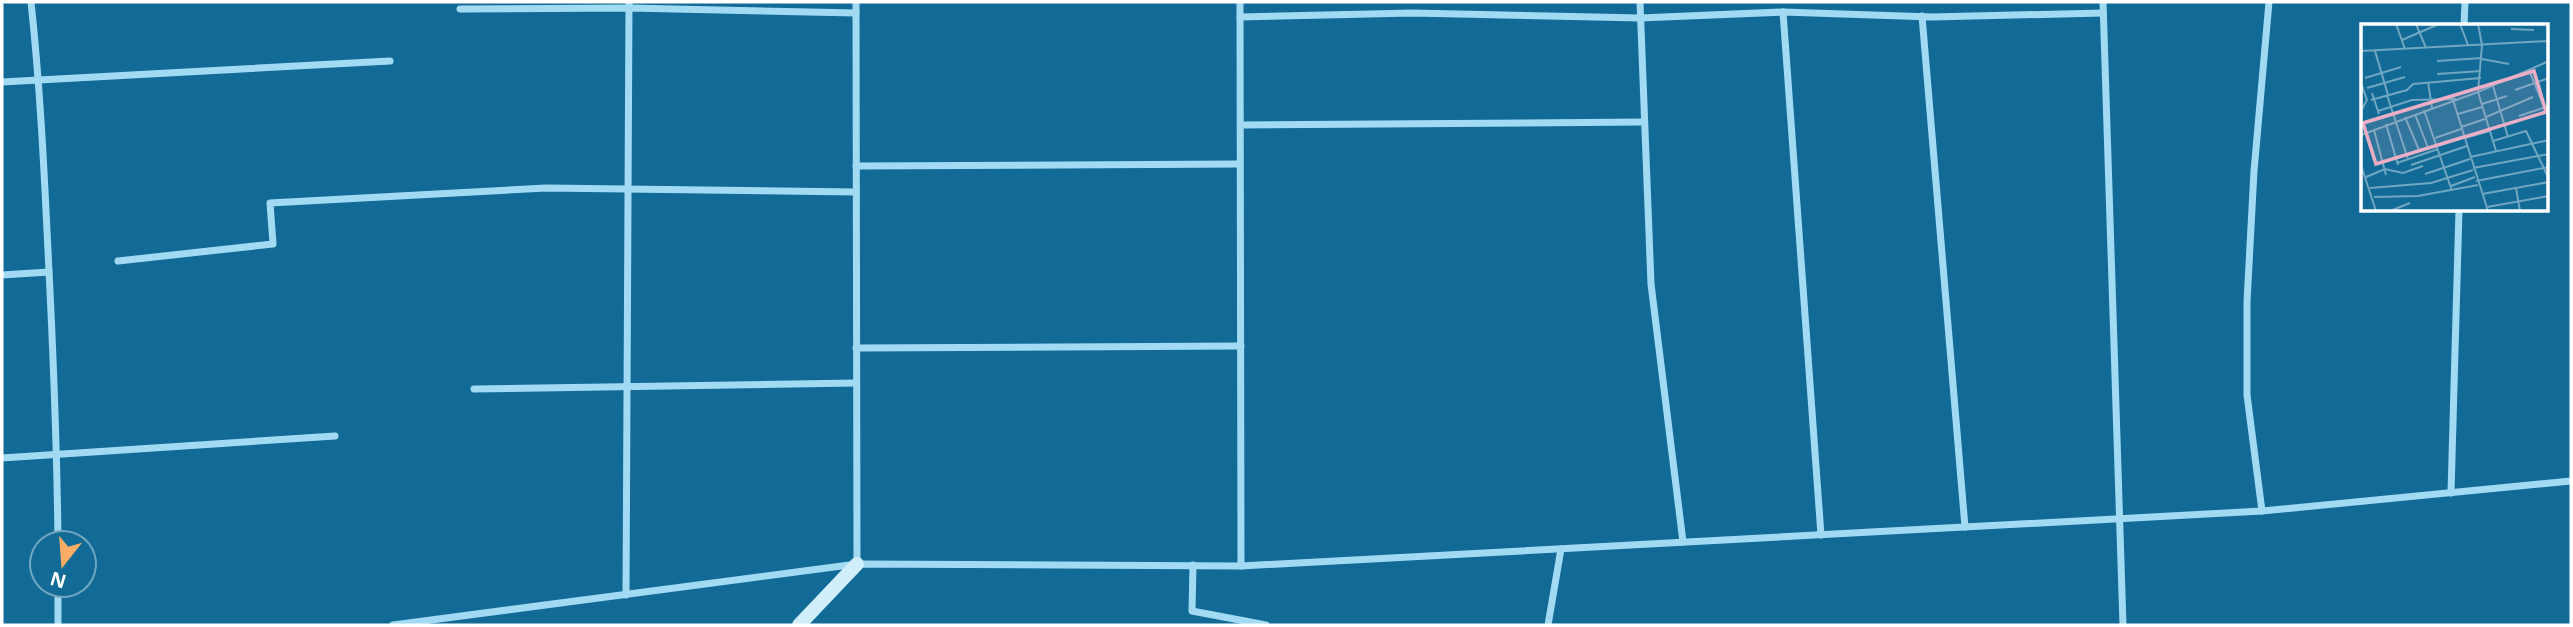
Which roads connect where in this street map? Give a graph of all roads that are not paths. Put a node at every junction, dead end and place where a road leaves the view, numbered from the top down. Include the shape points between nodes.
1 (31, 2) edge
2 (856, 2) edge
3 (1240, 2) edge
4 (1640, 2) edge
5 (2103, 2) edge
6 (2269, 2) edge
7 (2465, 2) edge
8 (629, 5) edge
9 (460, 9) dead end
10 (1783, 12) junction
11 (856, 13) junction
12 (2103, 13) junction
13 (1922, 16) junction
14 (1240, 17) junction
15 (1640, 18) junction
16 (2464, 24) edge
17 (390, 61) dead end
18 (39, 80) junction
19 (2, 82) edge
20 (1644, 122) junction
21 (1241, 125) junction
22 (1240, 164) junction
23 (856, 166) junction
24 (628, 188) junction
25 (856, 192) junction
26 (2459, 212) edge
27 (118, 261) dead end
28 (49, 272) junction
29 (2, 275) edge
30 (1241, 346) junction
31 (856, 348) junction
32 (856, 383) junction
33 (627, 386) junction
34 (474, 389) dead end
35 (335, 436) dead end
36 (57, 453) junction
37 (2, 458) edge
38 (2571, 481) edge
39 (2451, 493) junction
40 (2262, 511) junction
41 (2120, 519) junction
42 (1965, 527) junction
43 (58, 529) edge
44 (1821, 535) junction
45 (1683, 542) junction
46 (1561, 549) junction
47 (857, 564) junction
48 (1193, 565) junction
49 (1241, 566) junction
50 (626, 595) junction
51 (58, 599) edge
52 (58, 625) edge
53 (393, 625) edge
54 (799, 625) edge
55 (1266, 625) edge
56 (1548, 625) edge
57 (2123, 625) edge

1 - 18 street
2 - 11 street
3 - 14 street
4 - 15 street
5 - 12 street
6 - 40 street via 2247,302 2247,396
7 - 16 street
8 - 9 street
8 - 11 street
8 - 24 street
10 - 13 street
10 - 15 street
10 - 44 street
11 - 23 street
12 - 13 street
12 - 41 street
13 - 42 street
14 - 15 street via 1413,13
14 - 21 street
15 - 20 street
17 - 18 street
18 - 19 street
18 - 28 street
20 - 21 street
20 - 45 street via 1651,284
21 - 22 street
22 - 23 street
22 - 30 street
23 - 25 street
24 - 25 street
24 - 27 street via 270,203 273,244
24 - 33 street
25 - 31 street
26 - 39 street
28 - 29 street
28 - 36 street
30 - 31 street
30 - 49 street
31 - 32 street
32 - 33 street
32 - 47 street
33 - 34 street
33 - 50 street
35 - 36 street
36 - 37 street
36 - 43 street
38 - 39 street
39 - 40 street
40 - 41 street
41 - 42 street
41 - 57 street
42 - 44 street
44 - 45 street
45 - 46 street
46 - 49 street
46 - 56 street
47 - 48 street
47 - 50 street
47 - 54 street
48 - 49 street
48 - 55 street via 1192,611
50 - 53 street
51 - 52 street

